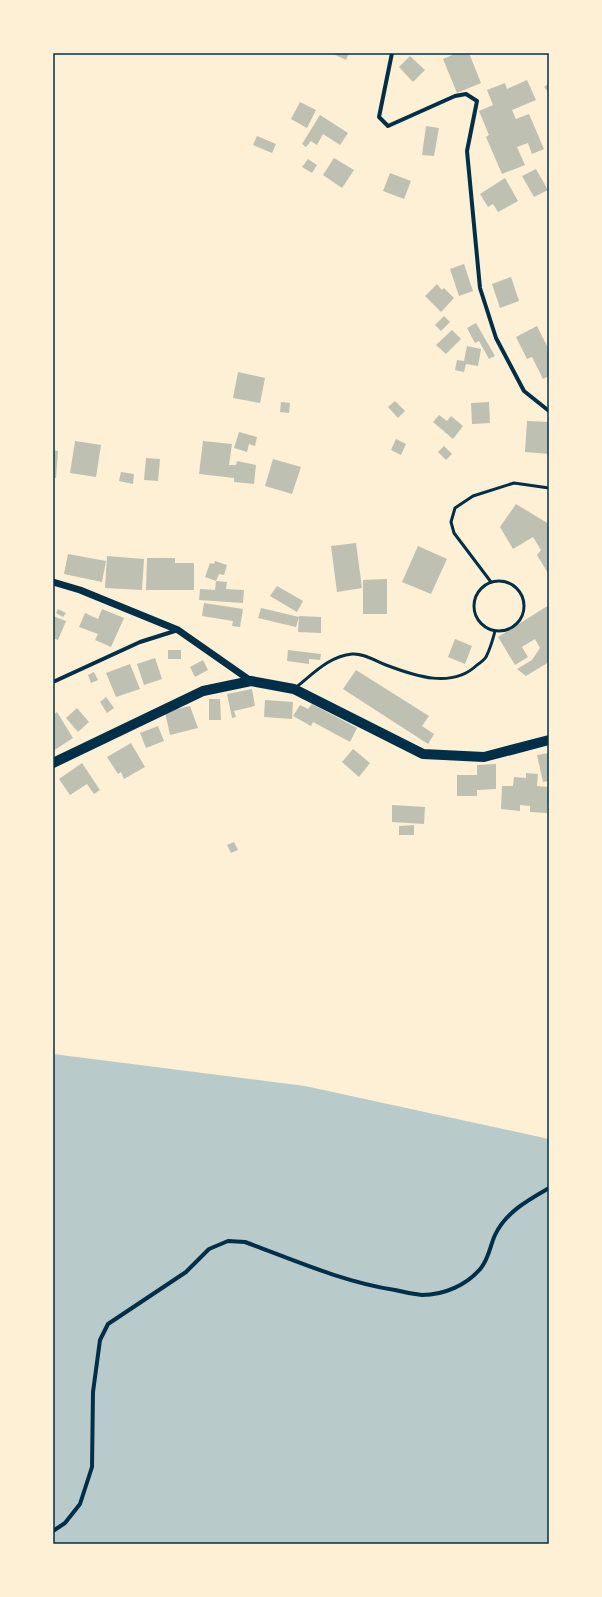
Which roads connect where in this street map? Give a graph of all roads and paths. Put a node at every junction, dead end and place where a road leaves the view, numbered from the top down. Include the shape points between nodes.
1 (392, 53) edge
2 (549, 411) edge
3 (549, 488) edge
4 (53, 582) edge
5 (491, 582) junction
6 (178, 630) junction
7 (496, 631) junction
8 (251, 681) junction
9 (53, 682) edge
10 (294, 689) junction
11 (549, 740) edge
12 (53, 763) edge
13 (549, 1188) edge
14 (53, 1531) edge

1 - 2 street via 379,117 388,126 455,96 466,94 477,101 467,151 480,288 496,338 524,391
3 - 5 lane via 514,482 473,496 455,508 451,522 454,533
4 - 6 street via 80,590
5 - 7 lane via 478,591 473,607 479,622
5 - 7 lane via 508,582 516,587 524,601 524,610 516,625 509,630
6 - 8 street
6 - 9 street via 140,642
7 - 10 lane via 486,657 474,669 459,678 438,680 352,654 321,667
8 - 10 main road
8 - 12 main road via 203,691
10 - 11 main road via 423,754 484,756
13 - 14 street via 526,1201 503,1220 494,1236 490,1254 482,1267 469,1280 449,1290 422,1294 365,1285 244,1242 228,1241 209,1249 186,1272 108,1324 100,1340 93,1392 92,1467 80,1504 65,1523

